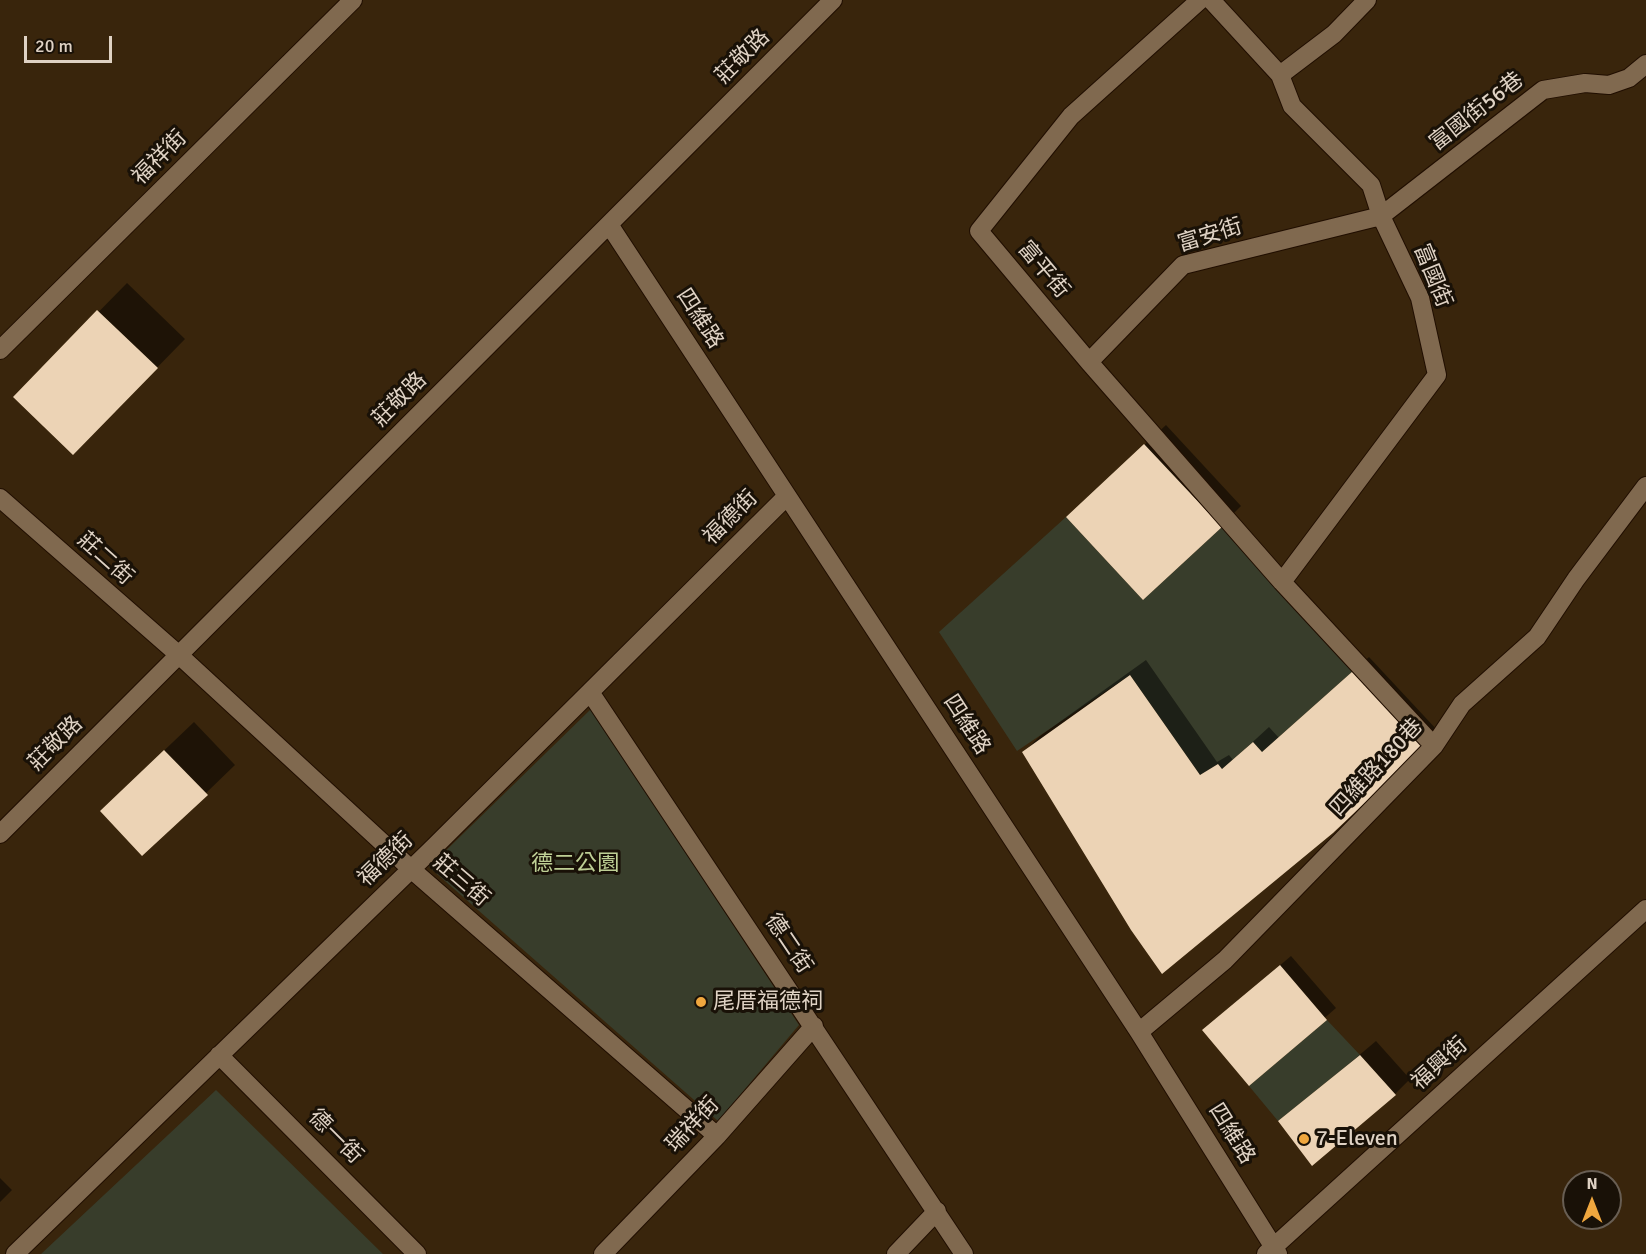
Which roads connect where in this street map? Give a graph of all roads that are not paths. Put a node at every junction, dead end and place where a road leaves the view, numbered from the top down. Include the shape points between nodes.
1 (353, 0) edge
2 (833, 0) edge
3 (1200, 0) edge
4 (1211, 0) edge
5 (1367, 0) edge
6 (1646, 64) edge
7 (1280, 75) junction
8 (1381, 216) junction
9 (610, 226) junction
10 (0, 350) edge
11 (1089, 362) junction
12 (1646, 486) edge
13 (787, 496) junction
14 (0, 498) edge
15 (1282, 582) junction
16 (178, 655) junction
17 (590, 692) junction
18 (1434, 746) junction
19 (0, 834) edge
20 (411, 869) junction
21 (1646, 909) edge
22 (814, 1026) junction
23 (1139, 1032) junction
24 (219, 1055) junction
25 (717, 1136) junction
26 (937, 1211) junction
27 (1272, 1252) edge
28 (15, 1254) edge
29 (417, 1254) edge
30 (603, 1254) edge
31 (896, 1254) edge
32 (964, 1254) edge

1 - 10 street, 福祥街
2 - 9 street, 莊敬路
3 - 11 street, 富平街 via 1071,116 979,231
4 - 7 street, 富國街
5 - 7 street via 1334,34
6 - 8 street, 富國街56巷 via 1629,78 1609,85 1585,83 1543,90
7 - 8 street, 富國街 via 1292,106 1371,185
8 - 11 street, 富安街 via 1183,265
8 - 15 street, 富國街 via 1420,298 1437,375
9 - 13 street, 四維路
9 - 16 street, 莊敬路
11 - 15 street, 富平街
12 - 18 street, 四維路180巷 via 1537,636 1462,704
13 - 17 street, 福德街
13 - 23 street, 四維路
14 - 16 street, 莊二街
15 - 18 street, 富平街
16 - 19 street, 莊敬路
16 - 20 street, 莊三街
17 - 20 street, 福德街
17 - 22 street, 德二街
18 - 23 street, 四維路180巷 via 1225,960
20 - 24 street, 福德街
20 - 25 street, 莊三街
21 - 27 street, 福興街
22 - 25 street, 瑞祥街
22 - 26 street, 德二街
23 - 27 street, 四維路
24 - 28 street, 福德街
24 - 29 street, 德一街
25 - 30 street, 瑞祥街
26 - 31 street
26 - 32 street, 德二街

